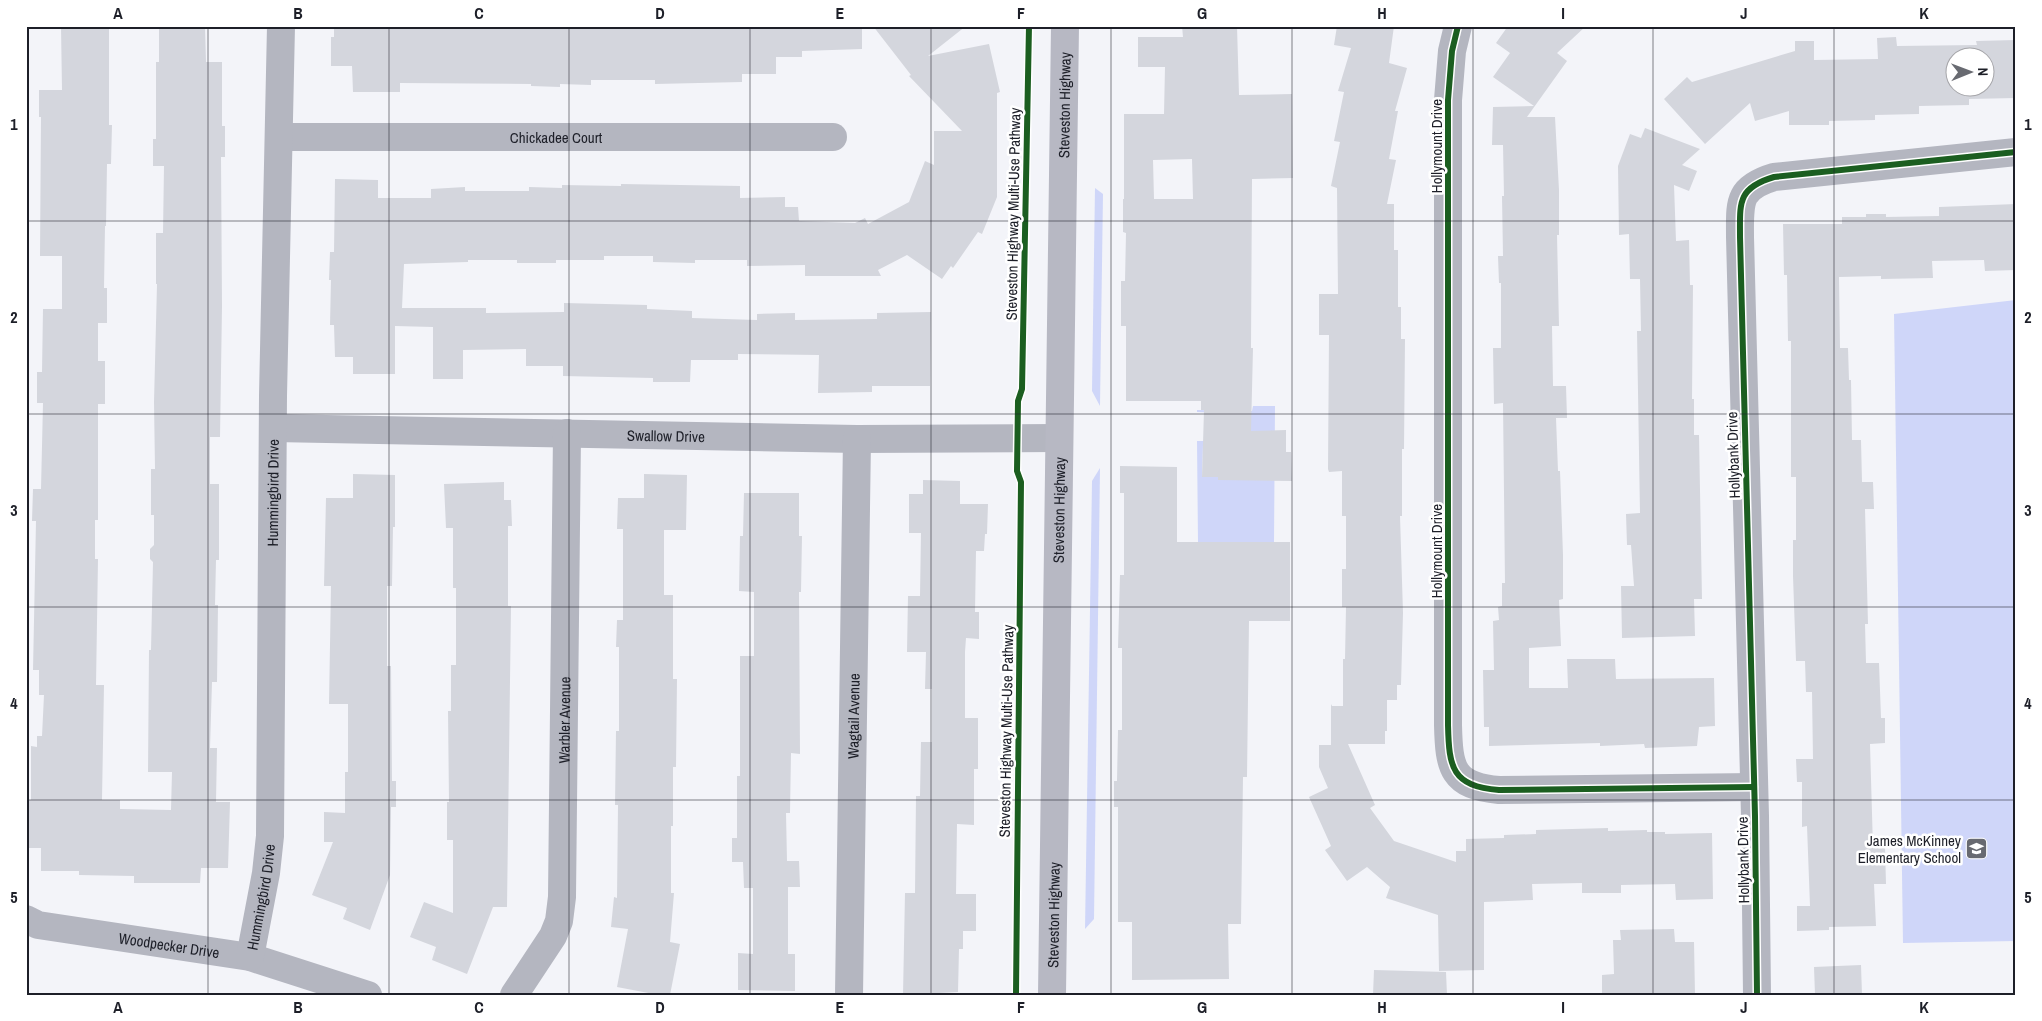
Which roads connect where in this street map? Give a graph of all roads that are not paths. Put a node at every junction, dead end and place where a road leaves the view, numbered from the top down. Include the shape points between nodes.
1 (281, 26) edge
2 (1065, 26) edge
3 (1458, 26) edge
4 (280, 137) junction
5 (833, 137) dead end
6 (2016, 152) edge
7 (274, 428) junction
8 (567, 433) junction
9 (857, 438) junction
10 (1058, 438) junction
11 (1754, 787) junction
12 (26, 919) edge
13 (250, 957) junction
14 (368, 995) edge
15 (514, 995) edge
16 (849, 995) edge
17 (1052, 995) edge
18 (1757, 995) edge

1 - 4 street, Hummingbird Drive
2 - 10 main road, Steveston Highway
3 - 11 street, Hollymount Drive via 1452,51 1448,100 1448,725 1451,756 1459,784 1499,790
4 - 5 street, Chickadee Court
4 - 7 street, Hummingbird Drive
6 - 11 street, Hollybank Drive via 1774,176 1748,190 1742,202 1740,237
7 - 8 street, Swallow Drive
7 - 13 street, Hummingbird Drive via 270,836
8 - 9 street, Swallow Drive
8 - 15 street, Warbler Avenue via 562,897 553,936
9 - 10 street, Swallow Drive
9 - 16 street, Wagtail Avenue
10 - 17 main road, Steveston Highway
11 - 18 street, Hollybank Drive
12 - 13 street, Woodpecker Drive via 38,925
13 - 14 street, Woodpecker Drive

